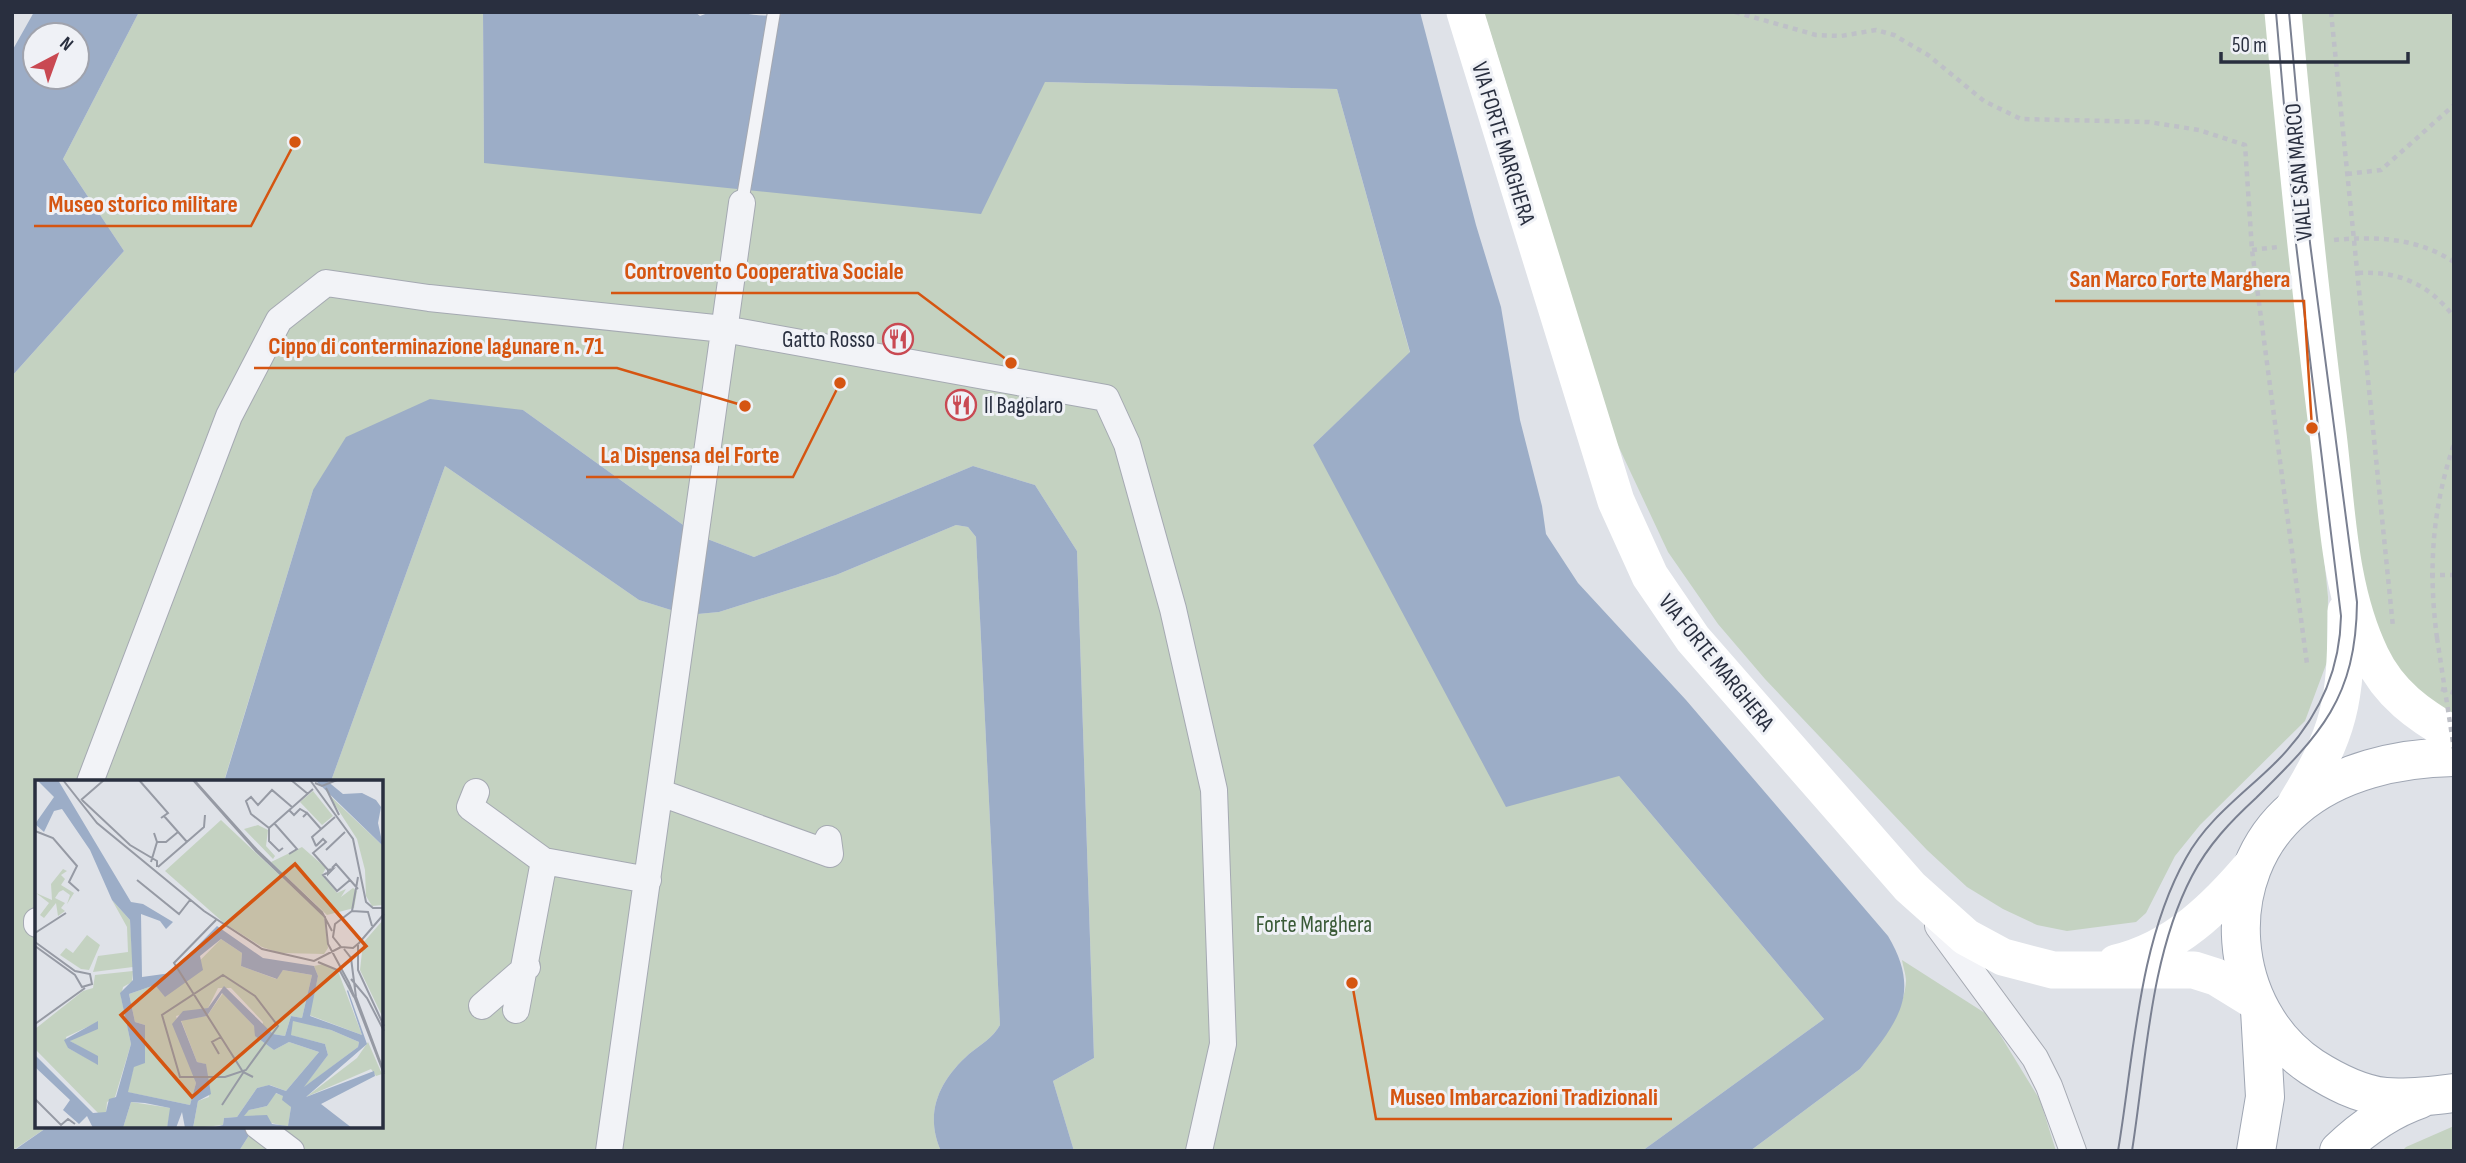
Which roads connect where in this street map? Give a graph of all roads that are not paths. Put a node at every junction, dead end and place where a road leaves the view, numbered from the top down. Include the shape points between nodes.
1 (774, 12) edge
2 (1465, 12) edge
3 (2283, 12) edge
4 (742, 203) joint
5 (724, 329) junction
6 (2346, 582) junction
7 (2454, 735) edge
8 (2454, 757) edge
9 (91, 780) edge
10 (476, 792) dead end
11 (661, 793) junction
12 (2292, 810) junction
13 (828, 839) dead end
14 (544, 861) junction
15 (2254, 863) junction
16 (648, 880) junction
17 (1910, 887) junction
18 (527, 967) junction
19 (2081, 971) junction
20 (2258, 1005) junction
21 (482, 1006) dead end
22 (516, 1010) dead end
23 (2441, 1095) edge
24 (264, 1130) edge
25 (291, 1151) edge
26 (609, 1151) edge
27 (1199, 1151) edge
28 (2073, 1151) edge
29 (2256, 1151) edge
30 (2339, 1151) edge

1 - 4 lane
2 - 17 street, VIA FORTE MARGHERA via 1600,453 1650,576 1730,685
3 - 6 street, VIALE SAN MARCO via 2304,244
4 - 5 street
5 - 9 street via 326,284 279,320 229,415
5 - 11 street
5 - 27 street via 1106,398 1127,444 1173,609 1214,790 1223,1044
6 - 7 street, VIALE SAN MARCO via 2365,643 2385,681 2410,706
6 - 12 street, VIALE SAN MARCO via 2341,712 2323,758
8 - 12 main road via 2366,769 2339,779
10 - 14 street via 470,807
11 - 13 street via 830,854
11 - 16 street
12 - 15 main road
14 - 16 street
14 - 18 street
15 - 19 street, VIA FORTE MARGHERA via 2195,924 2137,956
15 - 20 main road via 2240,928 2243,964
16 - 26 street
17 - 19 street, VIA FORTE MARGHERA via 1981,947 2041,968
17 - 28 street via 2035,1058
18 - 21 street
18 - 22 street
19 - 20 street, VIA FORTE MARGHERA via 2194,970 2216,977
20 - 23 main road via 2301,1059 2343,1086 2384,1097
20 - 29 main road via 2265,1097
23 - 30 main road via 2392,1110
24 - 25 street

